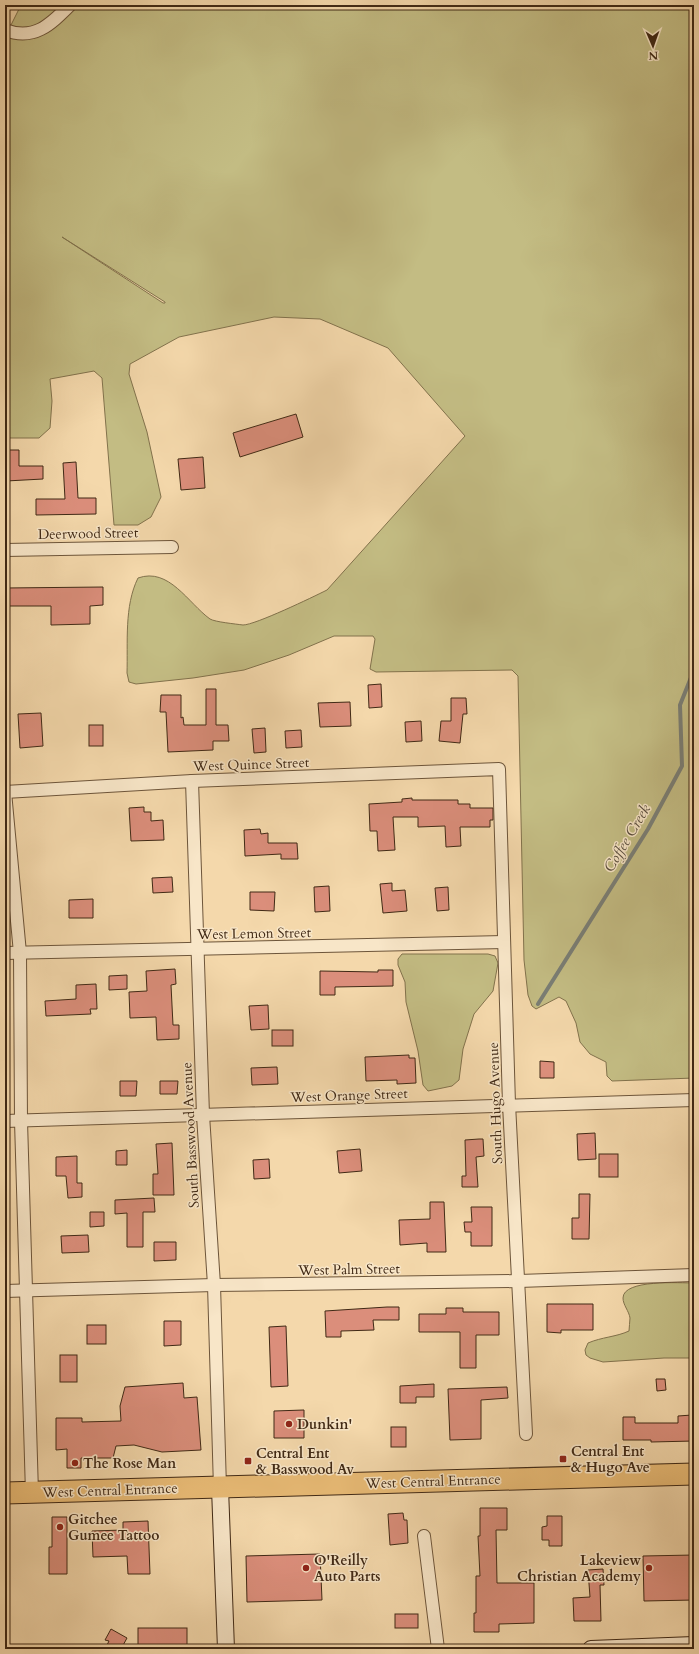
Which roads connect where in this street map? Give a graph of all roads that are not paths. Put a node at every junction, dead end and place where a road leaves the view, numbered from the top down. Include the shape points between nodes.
1 (70, 5) edge
2 (5, 30) edge
3 (172, 547) dead end
4 (5, 550) edge
5 (499, 769) joint
6 (192, 781) junction
7 (5, 792) edge
8 (504, 942) junction
9 (197, 949) junction
10 (5, 953) edge
11 (20, 953) junction
12 (694, 1100) edge
13 (509, 1104) junction
14 (203, 1115) junction
15 (5, 1121) edge
16 (21, 1121) junction
17 (694, 1275) edge
18 (519, 1281) junction
19 (214, 1285) junction
20 (26, 1290) junction
21 (5, 1291) edge
22 (526, 1434) dead end
23 (694, 1474) edge
24 (220, 1488) junction
25 (5, 1493) edge
26 (32, 1493) junction
27 (424, 1536) dead end
28 (694, 1645) edge
29 (226, 1649) edge
30 (438, 1649) edge
31 (591, 1649) edge

1 - 2 street via 44,28 17,35
3 - 4 street, Deerwood Street
5 - 6 street, West Quince Street
5 - 8 street, South Hugo Avenue
6 - 7 street, West Quince Street
6 - 9 street, South Basswood Avenue
7 - 11 street
8 - 9 street, West Lemon Street
8 - 13 street, South Hugo Avenue
9 - 11 street, West Lemon Street
9 - 14 street, South Basswood Avenue
10 - 11 street, West Lemon Street
11 - 16 street
12 - 13 street, West Orange Street
13 - 14 street, West Orange Street
13 - 18 street, South Hugo Avenue
14 - 16 street, West Orange Street
14 - 19 street, South Basswood Avenue
15 - 16 street, West Orange Street
16 - 20 street
17 - 18 street, West Palm Street
18 - 19 street, West Palm Street
18 - 22 street, South Hugo Avenue
19 - 20 street, West Palm Street
19 - 24 street, South Basswood Avenue
20 - 21 street, West Palm Street
20 - 26 street
23 - 24 highway, West Central Entrance
24 - 26 highway, West Central Entrance
24 - 29 street
25 - 26 highway, West Central Entrance
27 - 30 street
28 - 31 street

